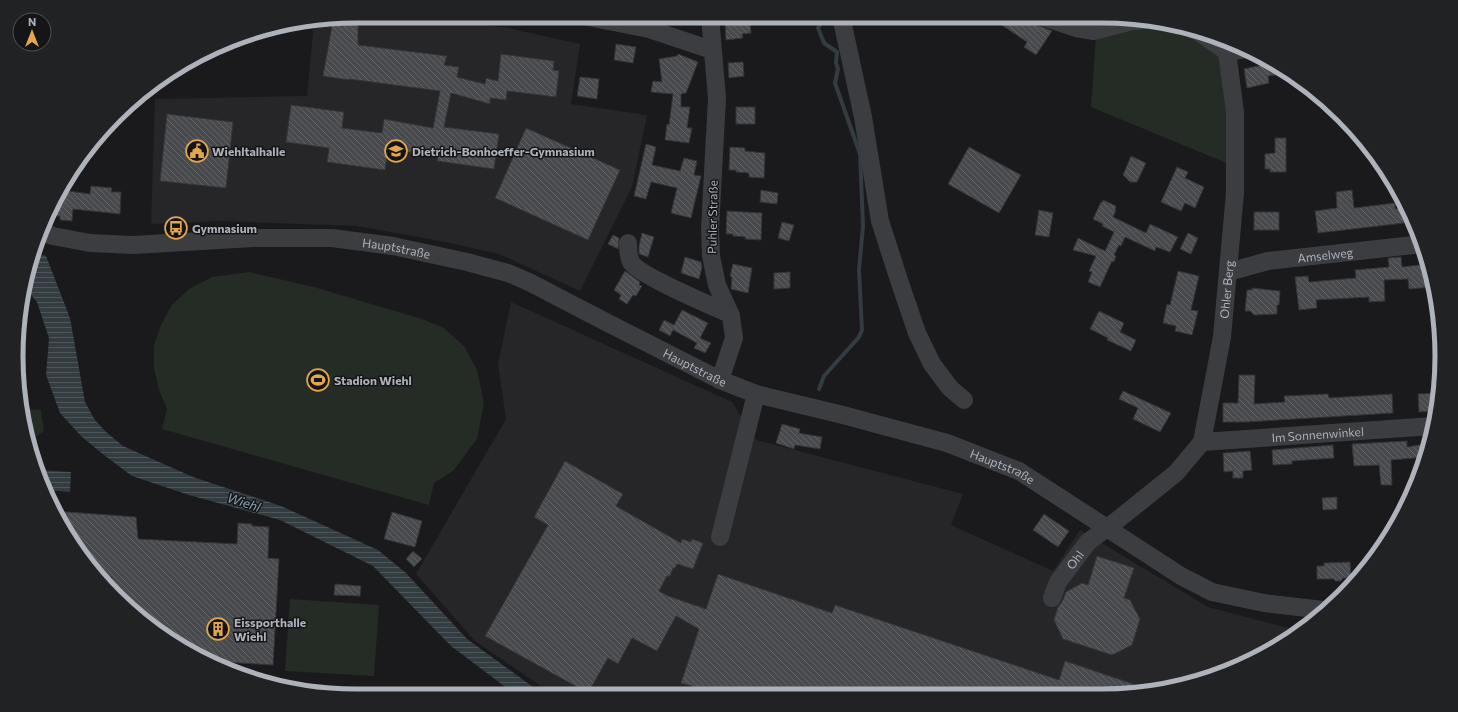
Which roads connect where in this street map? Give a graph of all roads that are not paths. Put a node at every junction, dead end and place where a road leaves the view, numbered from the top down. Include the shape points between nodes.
1 (618, 23) edge
2 (710, 23) edge
3 (843, 23) edge
4 (1061, 23) edge
5 (1121, 24) edge
6 (1214, 43) edge
7 (712, 50) junction
8 (1235, 51) edge
9 (1227, 52) junction
10 (46, 233) edge
11 (628, 244) dead end
12 (1416, 245) edge
13 (1228, 272) junction
14 (730, 314) junction
15 (720, 380) junction
16 (756, 394) junction
17 (964, 400) dead end
18 (1428, 426) edge
19 (1202, 442) junction
20 (1106, 528) junction
21 (720, 537) dead end
22 (1052, 598) dead end
23 (1318, 609) edge

1 - 7 street via 648,29
2 - 7 street, Puhler Straße
3 - 17 street via 863,117 880,221 899,280 917,333 932,364 950,388
4 - 5 street via 1094,31
6 - 9 street
7 - 14 street, Puhler Straße via 716,98 711,256 717,285
8 - 9 street
9 - 13 street, Ohler Berg via 1235,112 1235,193
10 - 15 street, Hauptstraße via 90,244 133,245 252,238 332,238 393,246 467,262 508,273 529,282
11 - 14 street via 631,262 637,268
12 - 13 street, Amselweg via 1268,261
13 - 19 street, Ohler Berg via 1222,336
14 - 15 street, Puhler Straße via 734,338
15 - 16 street, Hauptstraße
16 - 20 street, Hauptstraße via 946,443 1012,468
16 - 21 street
18 - 19 street, Im Sonnenwinkel
19 - 20 street, Ohler Berg via 1176,473
20 - 22 street, Ohl via 1088,542 1058,582
20 - 23 street, Hauptstraße via 1212,592 1264,603

